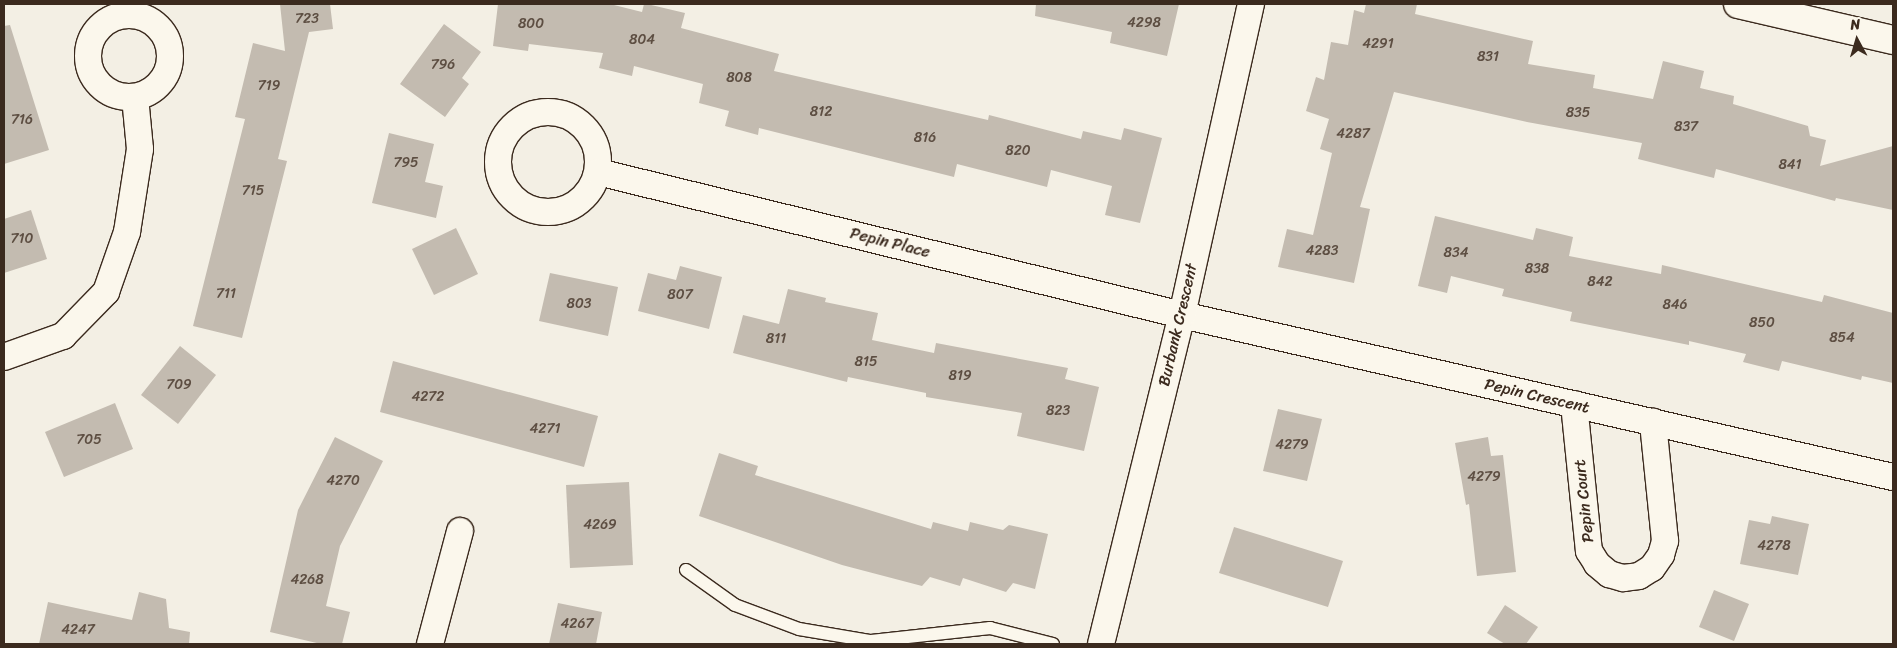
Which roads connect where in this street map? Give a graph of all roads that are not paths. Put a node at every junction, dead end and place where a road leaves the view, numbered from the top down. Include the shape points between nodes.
1 (1251, 4) edge
2 (1738, 4) edge
3 (1893, 40) edge
4 (136, 98) dead end
5 (598, 172) dead end
6 (1182, 315) junction
7 (4, 357) edge
8 (1574, 404) junction
9 (1653, 422) junction
10 (1893, 477) edge
11 (460, 531) dead end
12 (686, 570) dead end
13 (890, 641) edge
14 (430, 644) edge
15 (1053, 644) edge
16 (1101, 644) edge

1 - 6 street, Burbank Crescent
2 - 3 main road
4 - 7 street via 139,158 127,232 106,292 63,336
5 - 6 street, Pepin Place
6 - 8 street, Pepin Crescent
6 - 16 street, Burbank Crescent
8 - 9 street, Pepin Crescent
8 - 9 street, Pepin Court via 1589,551 1603,569 1624,578 1639,576 1652,568 1662,555 1665,541
9 - 10 street, Pepin Crescent
11 - 14 street
12 - 13 lane via 735,605 799,629
13 - 15 lane via 990,628

